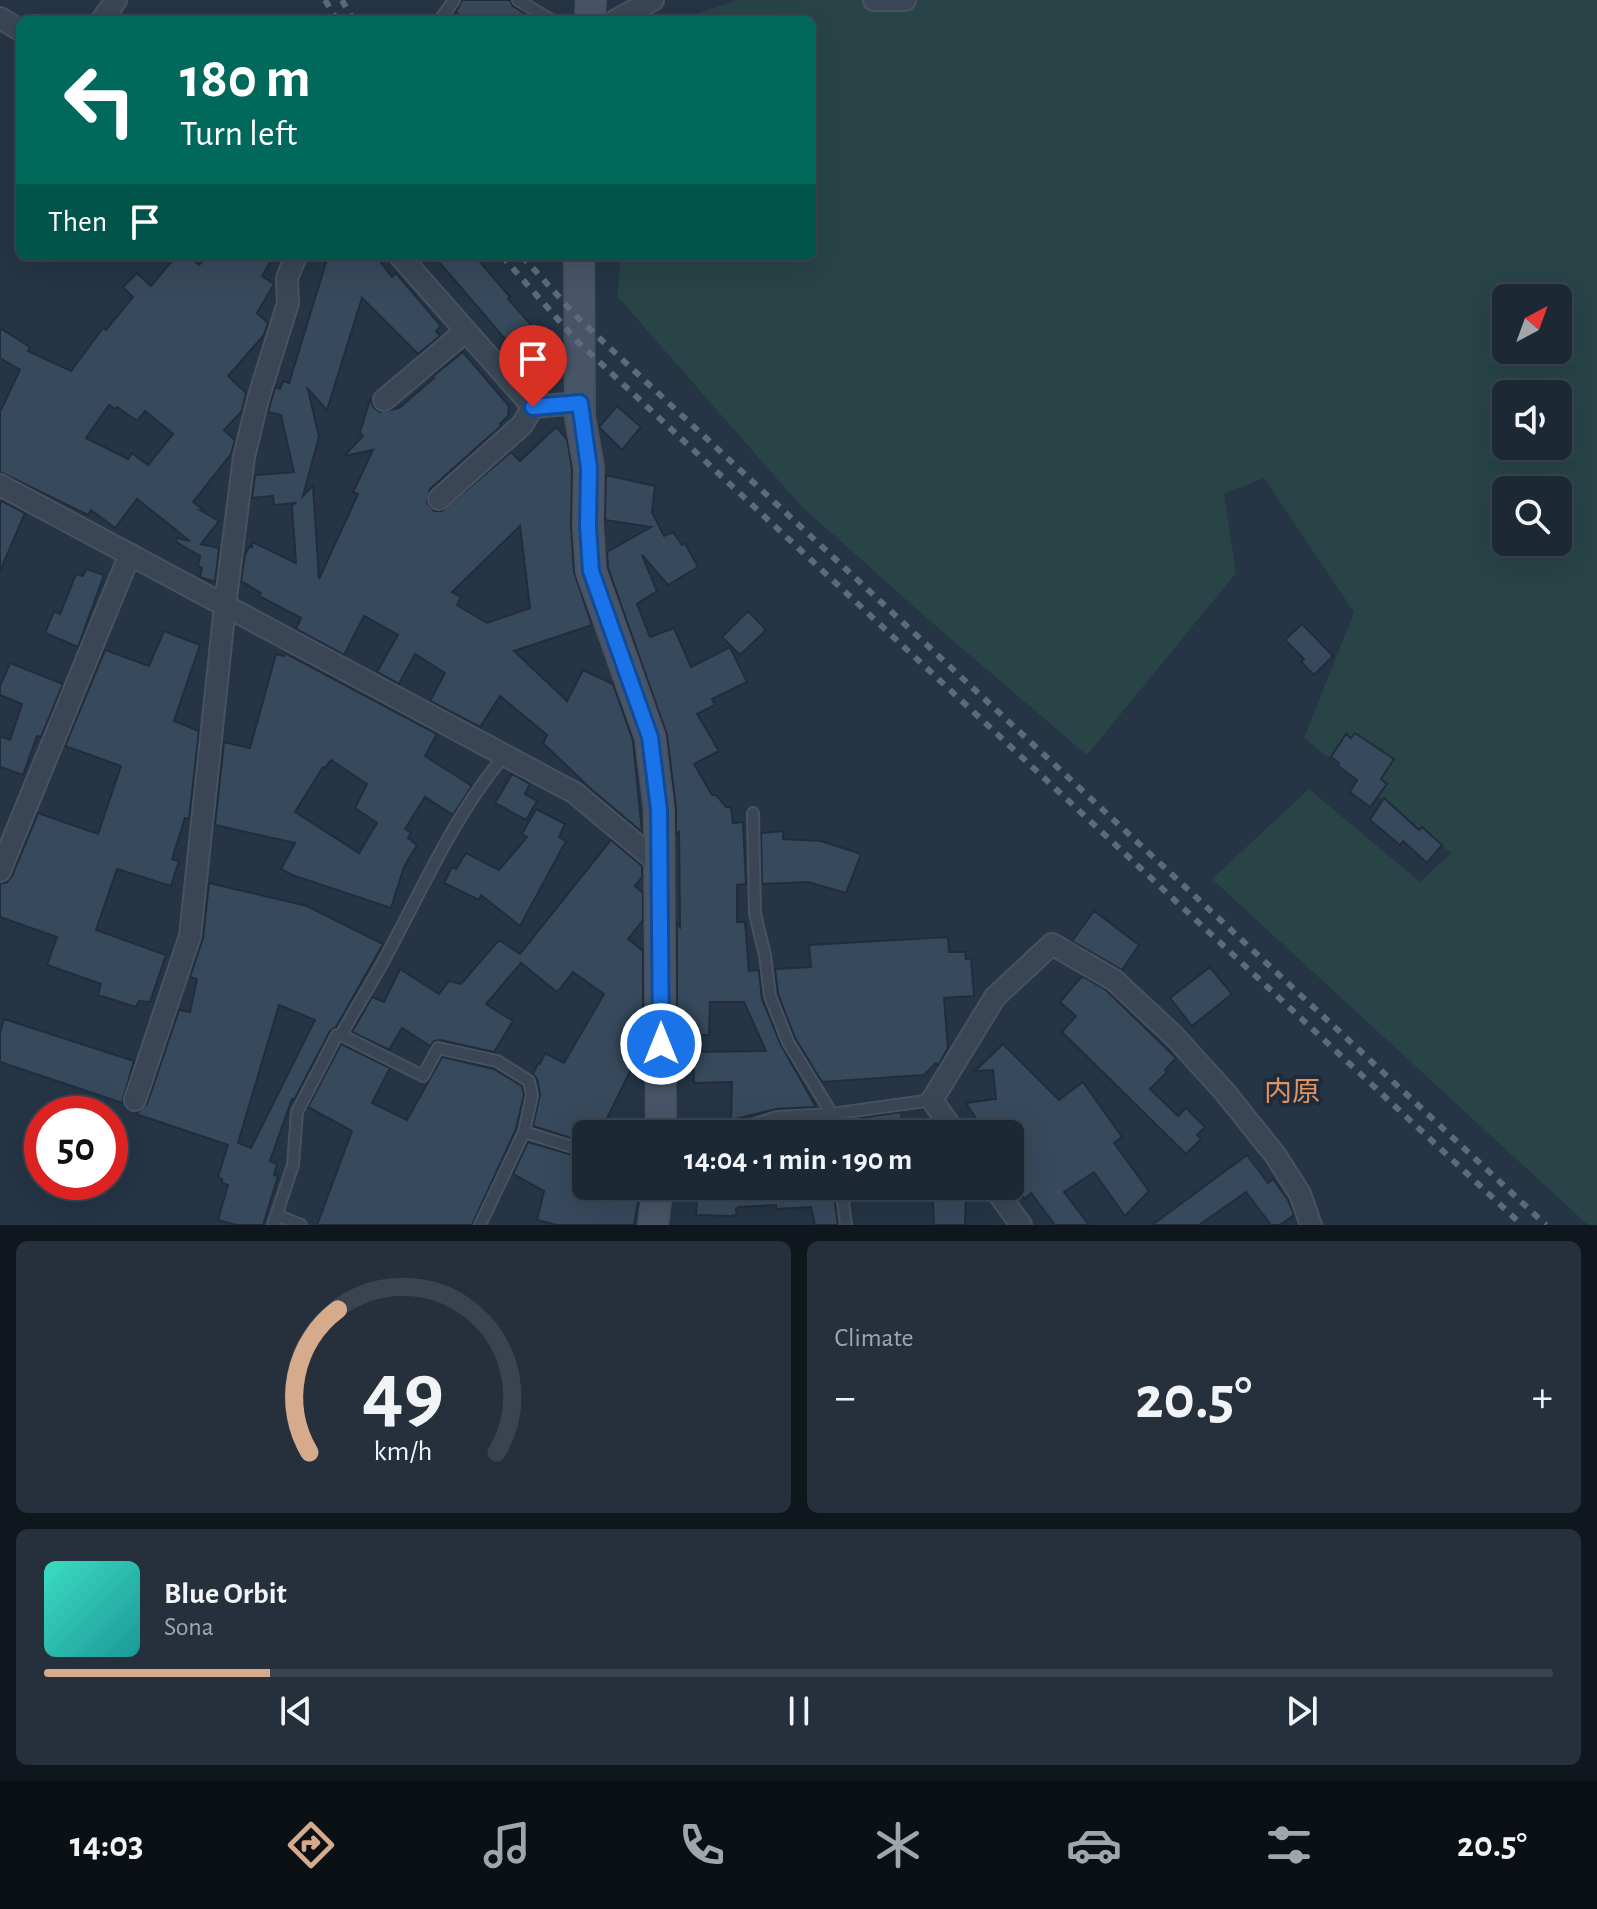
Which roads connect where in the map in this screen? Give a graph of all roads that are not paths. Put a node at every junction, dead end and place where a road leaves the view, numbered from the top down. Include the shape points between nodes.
1 (518, 0) edge
2 (653, 0) edge
3 (874, 0) edge
4 (905, 0) edge
5 (544, 16) edge
6 (623, 16) edge
7 (294, 260) edge
8 (404, 260) edge
9 (579, 260) edge
10 (466, 331) junction
11 (384, 400) dead end
12 (580, 403) junction
13 (533, 407) junction
14 (0, 485) edge
15 (439, 499) dead end
16 (130, 554) junction
17 (225, 606) junction
18 (504, 756) junction
19 (753, 813) dead end
20 (661, 865) junction
21 (0, 871) edge
22 (341, 1035) junction
23 (135, 1100) dead end
24 (932, 1100) junction
25 (832, 1114) junction
26 (661, 1120) edge
27 (768, 1120) edge
28 (833, 1120) edge
29 (946, 1120) edge
30 (524, 1132) junction
31 (572, 1147) edge
32 (656, 1200) edge
33 (843, 1200) edge
34 (1003, 1200) edge
35 (275, 1220) edge
36 (301, 1225) edge
37 (480, 1225) edge
38 (653, 1225) edge
39 (846, 1225) edge
40 (1021, 1225) edge
41 (1311, 1225) edge

1 - 5 lane
2 - 6 street
3 - 4 street
7 - 17 street via 287,278 288,303 244,457
8 - 10 street
9 - 12 main road
10 - 11 street
10 - 13 street
12 - 13 street
12 - 20 main road via 589,468 591,571 650,737
13 - 15 street via 522,425
14 - 16 street
16 - 17 street
16 - 21 street
17 - 18 street
17 - 23 street via 190,936
18 - 20 street via 575,793
18 - 22 lane via 423,883
19 - 25 lane via 755,914 770,996 788,1042
20 - 26 main road
22 - 30 lane via 423,1076 438,1048 497,1061 529,1081 532,1095
22 - 35 lane via 297,1112 293,1165
24 - 25 lane
24 - 29 street
24 - 41 street via 995,997 1052,944 1114,980 1174,1036 1276,1156 1300,1194
25 - 27 lane
25 - 28 lane
30 - 31 lane
30 - 37 lane
32 - 38 main road
33 - 39 lane
34 - 40 street
35 - 36 lane

